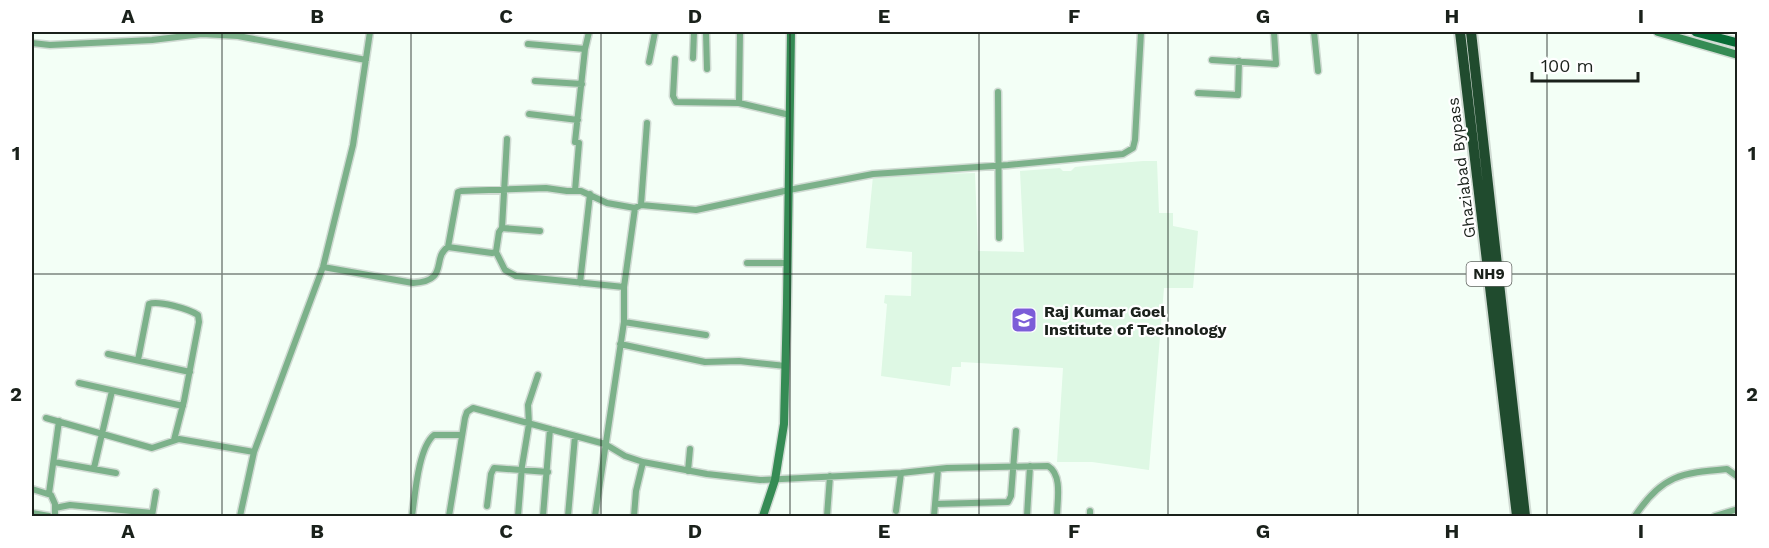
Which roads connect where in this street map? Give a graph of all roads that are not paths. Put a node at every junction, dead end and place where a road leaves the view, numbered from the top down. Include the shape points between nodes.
1 (370, 32) edge
2 (588, 32) edge
3 (655, 32) edge
4 (694, 32) edge
5 (706, 32) edge
6 (740, 32) edge
7 (791, 32) edge
8 (1141, 32) edge
9 (1274, 32) edge
10 (1314, 32) edge
11 (1460, 32) edge
12 (1471, 32) edge
13 (1658, 32) edge
14 (1696, 32) edge
15 (32, 43) edge
16 (1737, 43) edge
17 (528, 44) dead end
18 (585, 49) junction
19 (1737, 55) edge
20 (693, 58) dead end
21 (675, 59) dead end
22 (366, 60) junction
23 (1212, 60) dead end
24 (1239, 61) junction
25 (649, 62) dead end
26 (707, 69) dead end
27 (1318, 71) dead end
28 (535, 81) dead end
29 (582, 84) junction
30 (998, 92) dead end
31 (1198, 93) dead end
32 (739, 103) junction
33 (529, 114) dead end
34 (790, 115) junction
35 (578, 120) junction
36 (647, 123) dead end
37 (507, 139) dead end
38 (998, 166) junction
39 (504, 189) junction
40 (789, 189) junction
41 (575, 190) junction
42 (590, 194) junction
43 (638, 206) junction
44 (502, 228) junction
45 (540, 231) dead end
46 (999, 238) dead end
47 (448, 247) junction
48 (496, 252) junction
49 (788, 262) junction
50 (747, 263) dead end
51 (323, 267) junction
52 (580, 283) junction
53 (624, 287) junction
54 (624, 322) junction
55 (706, 335) dead end
56 (620, 344) junction
57 (108, 354) dead end
58 (138, 360) junction
59 (786, 366) junction
60 (190, 372) junction
61 (538, 375) dead end
62 (79, 383) dead end
63 (112, 390) junction
64 (183, 406) junction
65 (46, 418) dead end
66 (59, 421) junction
67 (529, 424) junction
68 (550, 429) junction
69 (1016, 430) dead end
70 (102, 433) junction
71 (462, 435) junction
72 (575, 435) junction
73 (174, 440) junction
74 (605, 444) junction
75 (690, 449) dead end
76 (254, 452) junction
77 (54, 462) junction
78 (643, 462) junction
79 (1014, 466) junction
80 (1030, 466) junction
81 (94, 468) junction
82 (938, 469) junction
83 (522, 470) junction
84 (688, 471) junction
85 (548, 472) junction
86 (901, 472) junction
87 (116, 473) dead end
88 (830, 476) junction
89 (1737, 477) edge
90 (775, 480) junction
91 (1518, 487) junction
92 (32, 489) edge
93 (156, 492) dead end
94 (49, 493) junction
95 (935, 504) junction
96 (487, 506) dead end
97 (55, 508) junction
98 (1737, 509) edge
99 (896, 511) dead end
100 (32, 513) edge
101 (152, 515) edge
102 (49, 516) edge
103 (55, 516) edge
104 (240, 516) edge
105 (412, 516) edge
106 (449, 516) edge
107 (518, 516) edge
108 (543, 516) edge
109 (568, 516) edge
110 (595, 516) edge
111 (634, 516) edge
112 (763, 516) edge
113 (827, 516) edge
114 (934, 516) edge
115 (1027, 516) edge
116 (1057, 516) edge
117 (1517, 516) edge
118 (1525, 516) edge
119 (1635, 516) edge
120 (1715, 516) edge

1 - 22 street
2 - 18 street
3 - 25 street
4 - 20 street
5 - 26 street
6 - 32 street
7 - 34 street
8 - 38 street via 1133,148 1123,154
9 - 24 street via 1276,64
10 - 27 street
11 - 91 highway, Ghaziabad Bypass / NH9
12 - 91 highway, Ghaziabad Bypass / NH9
13 - 19 street
14 - 16 main road
15 - 22 street via 219,34
17 - 18 street
18 - 29 street
21 - 32 street via 676,102
22 - 51 street via 353,145
23 - 24 street
24 - 31 street via 1238,95
28 - 29 street
29 - 35 street
30 - 38 street
32 - 34 street
33 - 35 street
34 - 40 street
35 - 41 street
36 - 43 street
37 - 39 street
38 - 40 street via 873,174
38 - 46 street
39 - 41 street
39 - 44 street
39 - 47 street via 458,192
40 - 43 street via 696,210
40 - 49 street
41 - 42 street
42 - 43 street via 607,203
42 - 52 street
43 - 53 street
44 - 45 street
44 - 48 street
47 - 48 street
47 - 51 street via 443,251 438,271 422,283
48 - 52 street via 505,270 516,276
49 - 50 street
49 - 59 street
51 - 76 street
52 - 53 street
53 - 54 street
54 - 55 street
54 - 56 street
56 - 59 street via 705,362
56 - 74 street
57 - 58 street
58 - 60 street
58 - 60 street via 148,307 155,302 198,315
59 - 90 street via 784,424
60 - 64 street
61 - 67 street via 528,405
62 - 63 street
63 - 64 street
63 - 70 street
64 - 73 street
65 - 66 street
66 - 70 street
66 - 77 street
67 - 68 street
67 - 71 street via 473,408 467,412
67 - 83 street
68 - 72 street
68 - 85 street
69 - 79 street
70 - 73 street via 152,448
70 - 81 street
71 - 105 street via 434,435 428,441 419,468
71 - 106 street
72 - 74 street
72 - 109 street
73 - 76 street
74 - 78 street
74 - 110 street
75 - 84 street
76 - 104 street
77 - 81 street
77 - 94 street
78 - 84 street
78 - 111 street
79 - 80 street
79 - 82 street
79 - 95 street via 1008,501
80 - 115 street
80 - 116 street via 1048,466 1056,472
81 - 87 street
82 - 86 street
82 - 95 street
83 - 85 street
83 - 96 street via 492,470
83 - 107 street
84 - 90 street
85 - 108 street
86 - 88 street
86 - 99 street
88 - 90 street
88 - 113 street
89 - 119 street via 1727,469 1680,475 1663,484
90 - 112 street
91 - 117 highway, Ghaziabad Bypass / NH9
91 - 118 highway, Ghaziabad Bypass / NH9
92 - 94 street
93 - 101 street
94 - 97 street
95 - 114 street
97 - 101 street via 70,506
97 - 103 street
98 - 120 street
100 - 102 street

